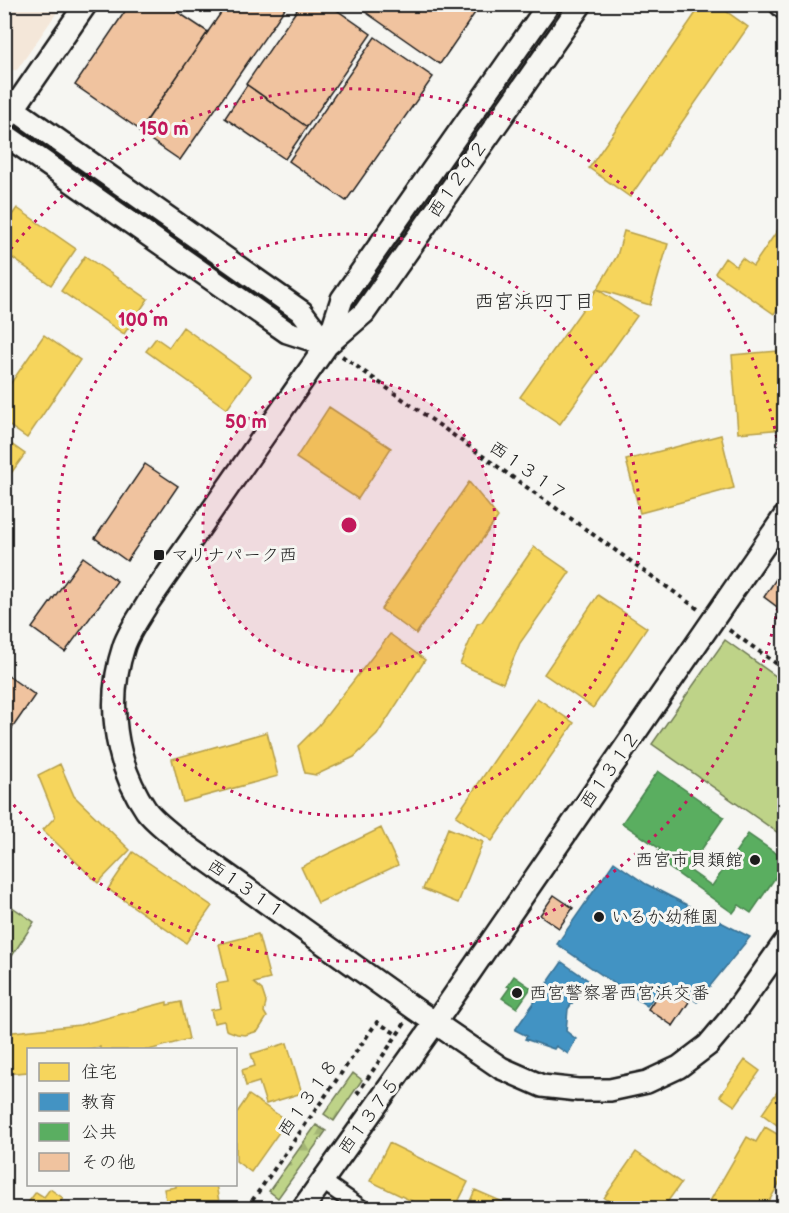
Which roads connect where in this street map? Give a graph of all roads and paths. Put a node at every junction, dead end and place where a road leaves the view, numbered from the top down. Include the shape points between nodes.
1 (86, 4) edge
2 (549, 4) edge
3 (581, 4) edge
4 (780, 4) edge
5 (784, 8) edge
6 (8, 111) edge
7 (4, 134) edge
8 (327, 345) junction
9 (784, 517) edge
10 (713, 619) junction
11 (784, 669) edge
12 (784, 943) edge
13 (435, 1023) junction
14 (398, 1035) dead end
15 (322, 1181) junction
16 (247, 1209) edge
17 (303, 1209) edge
18 (361, 1209) edge

1 - 6 street
2 - 8 street, 西１２９２ via 342,299
3 - 8 street, 西１２９２ via 364,313
4 - 5 street
6 - 8 street via 302,312
7 - 8 street via 287,332
8 - 10 path, 西１３１７
8 - 13 street, 西１３１１ via 149,601 124,645 115,688 115,730 126,772 147,811 180,841
9 - 10 street, 西１３１２
10 - 11 path, 西１３１７
10 - 13 street, 西１３１２
12 - 13 street, 西１３１１ via 708,1045 679,1068 647,1082 610,1090 542,1086 501,1068
13 - 15 street, 西１３７５
14 - 16 path, 西１３１８ via 377,1022
15 - 17 street, 西１３７５
15 - 18 street

